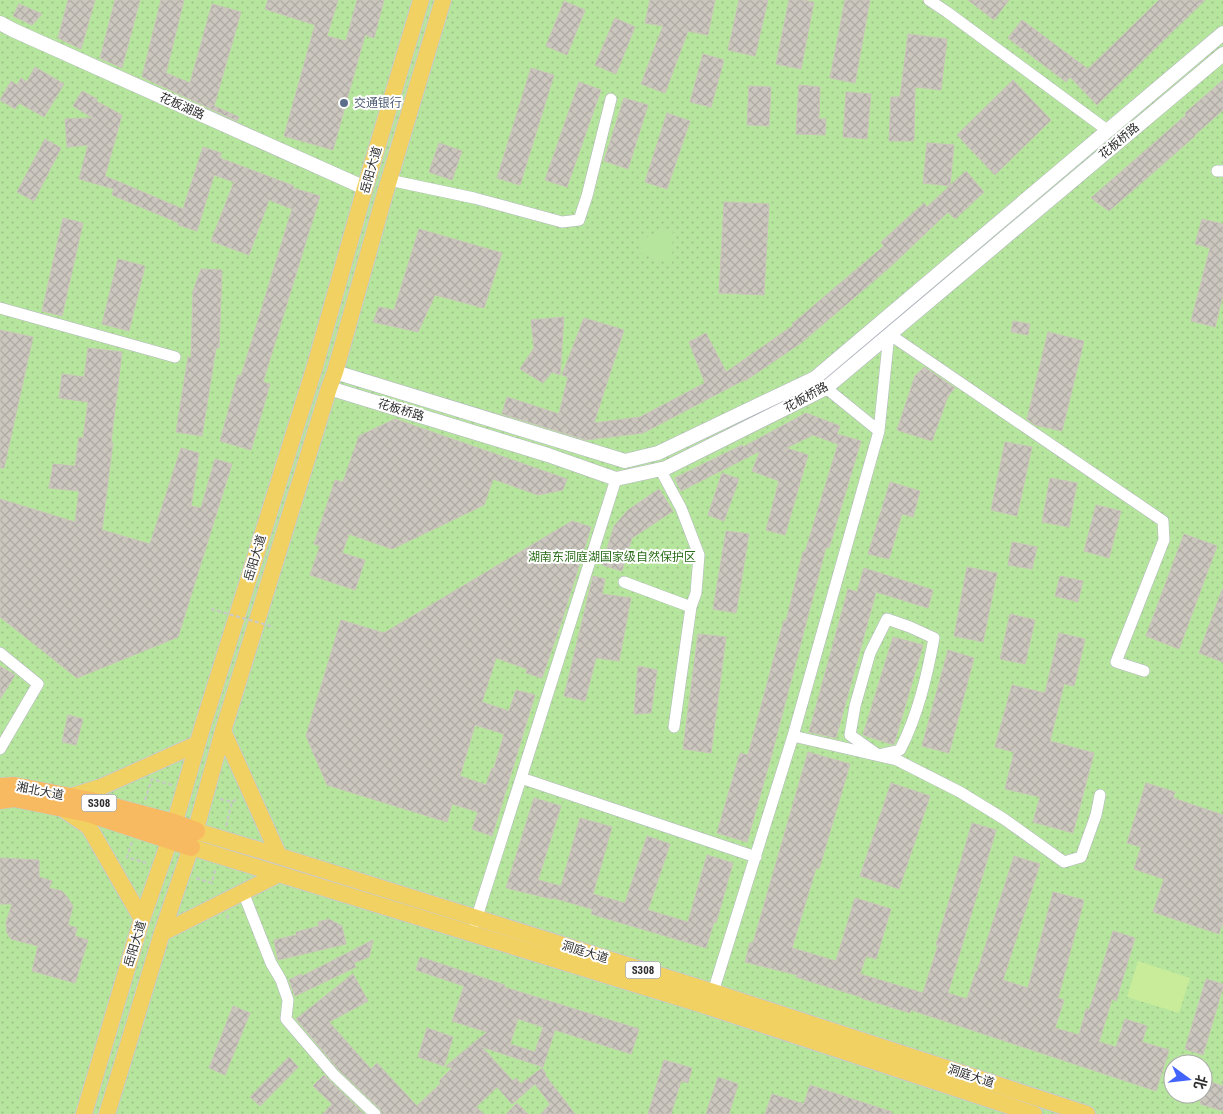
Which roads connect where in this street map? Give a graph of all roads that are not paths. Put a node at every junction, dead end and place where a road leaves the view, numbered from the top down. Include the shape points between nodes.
1 (421, 0) edge
2 (443, 0) edge
3 (929, 0) edge
4 (0, 23) edge
5 (1223, 33) edge
6 (1223, 54) edge
7 (611, 99) dead end
8 (1107, 130) junction
9 (389, 180) junction
10 (365, 188) junction
11 (0, 308) edge
12 (889, 334) junction
13 (175, 357) dead end
14 (335, 372) junction
15 (329, 388) junction
16 (826, 388) junction
17 (879, 430) junction
18 (660, 469) junction
19 (616, 480) junction
20 (624, 582) dead end
21 (691, 607) junction
22 (0, 653) edge
23 (1144, 671) dead end
24 (674, 727) dead end
25 (223, 731) junction
26 (793, 736) junction
27 (197, 744) junction
28 (0, 749) edge
29 (878, 755) junction
30 (521, 778) junction
31 (0, 787) edge
32 (1100, 795) dead end
33 (0, 800) edge
34 (66, 803) junction
35 (172, 831) junction
36 (193, 839) junction
37 (279, 856) junction
38 (756, 857) junction
39 (279, 874) junction
40 (243, 892) junction
41 (477, 918) junction
42 (142, 919) junction
43 (162, 932) junction
44 (472, 934) junction
45 (713, 992) junction
46 (84, 1114) edge
47 (107, 1114) edge
48 (375, 1114) edge
49 (1034, 1114) edge
50 (1087, 1114) edge

1 - 10 main road, 岳阳大道
2 - 9 main road, 岳阳大道
3 - 8 street
4 - 10 street, 花板湖路
5 - 8 street, 花板桥路
6 - 12 street, 花板桥路
7 - 9 street via 579,220 562,222 474,198
8 - 14 street, 花板桥路 via 815,378 658,453 625,461
9 - 14 main road, 岳阳大道
10 - 27 main road, 岳阳大道 via 315,366
11 - 13 street
12 - 16 street, 花板桥路
12 - 17 street
12 - 23 street via 1163,521 1164,540 1116,662
14 - 15 main road, 岳阳大道
15 - 19 street, 花板桥路 via 548,455
15 - 25 main road, 岳阳大道
16 - 17 street
16 - 18 street, 花板桥路
17 - 26 street
18 - 19 street, 花板桥路
18 - 21 street via 681,508 699,555 696,593
19 - 30 street
20 - 21 street
21 - 24 street
22 - 28 street via 38,684
25 - 36 main road, 岳阳大道
25 - 37 main road
26 - 29 street
26 - 38 street
27 - 34 main road
27 - 35 main road, 岳阳大道
29 - 29 street via 900,750 909,732 934,638 887,619 870,653 850,735
29 - 32 street via 896,760 960,792 1064,862 1081,857
30 - 38 street
30 - 41 street
31 - 34 highway, 湘北大道 / S308 via 14,786
33 - 34 highway, 湘北大道 / S308 via 14,798
34 - 35 highway, 湘北大道 / S308 via 88,814
34 - 42 main road via 89,827
35 - 36 highway, 湘北大道 / S308
35 - 42 main road, 岳阳大道
36 - 37 main road, 洞庭大道 / S308
36 - 39 main road, 洞庭大道 / S308
36 - 43 main road, 岳阳大道
37 - 41 main road, 洞庭大道 / S308
38 - 45 street
39 - 40 main road
39 - 44 main road, 洞庭大道 / S308
40 - 43 main road
40 - 48 street via 288,1000 286,1019 334,1075
41 - 44 street
41 - 45 main road, 洞庭大道 / S308
42 - 46 main road, 岳阳大道
43 - 47 main road, 岳阳大道
44 - 49 main road, 洞庭大道 / S308 via 709,1007
45 - 50 main road, 洞庭大道 / S308

